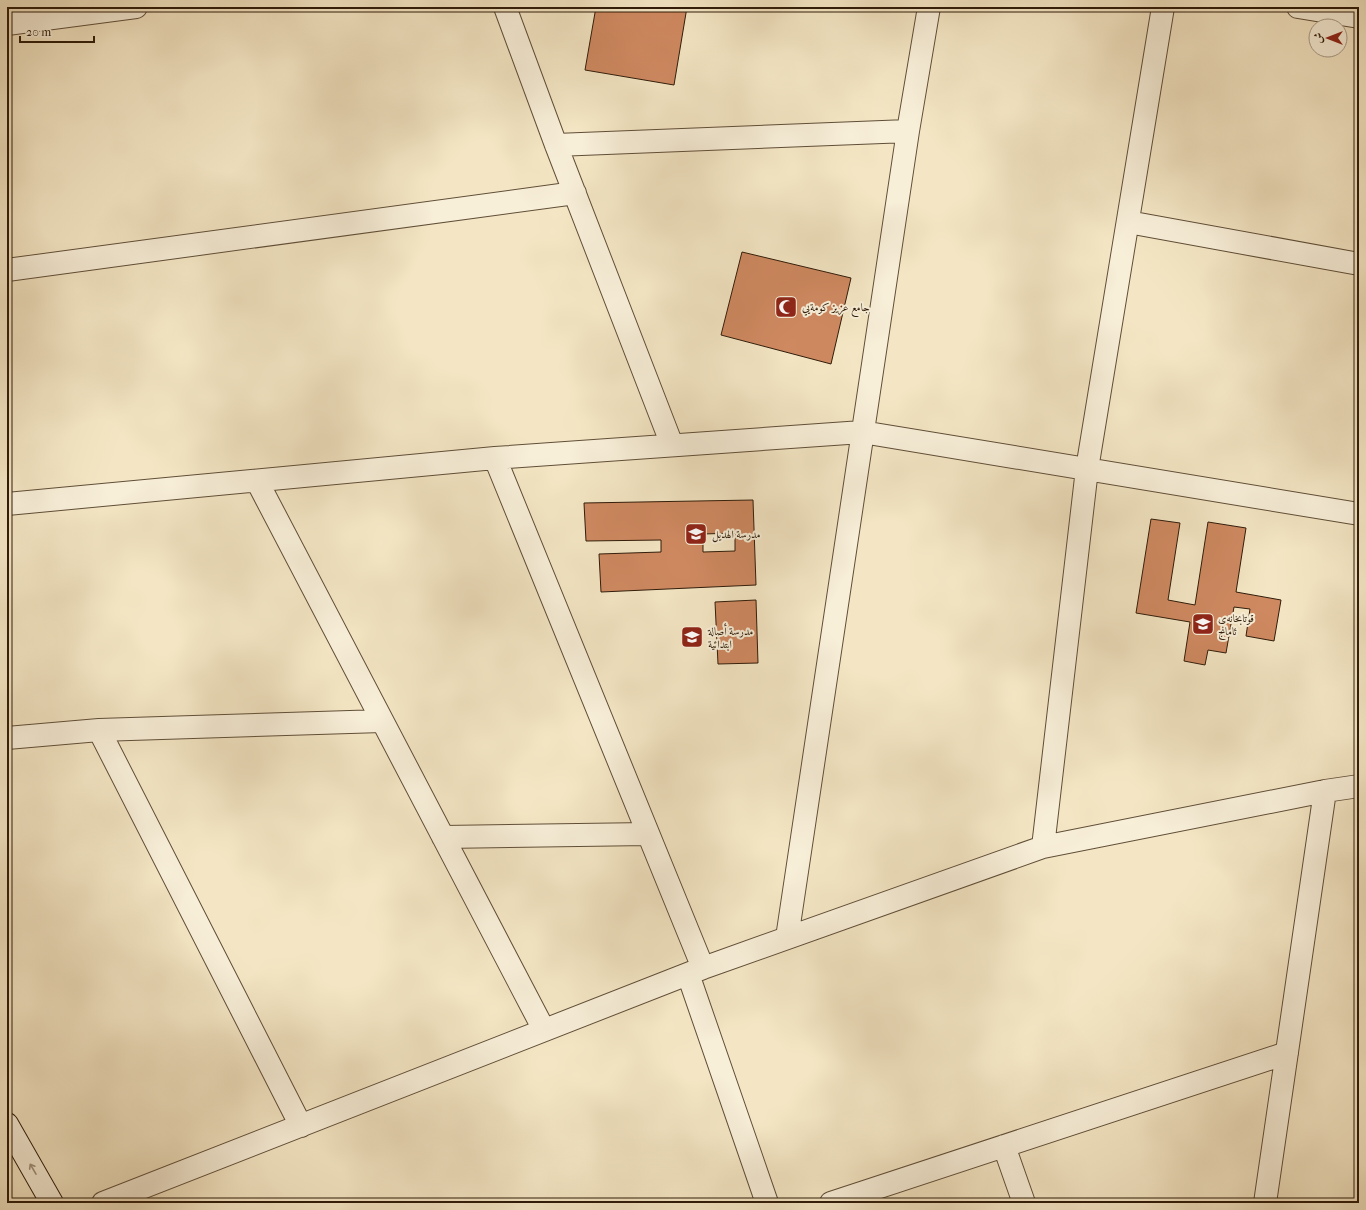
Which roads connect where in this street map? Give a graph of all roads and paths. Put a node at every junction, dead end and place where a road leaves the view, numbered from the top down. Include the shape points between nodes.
1 (136, 7) edge
2 (505, 7) edge
3 (929, 7) edge
4 (1163, 7) edge
5 (1298, 7) edge
6 (1359, 17) edge
7 (7, 24) edge
8 (908, 131) junction
9 (556, 145) junction
10 (575, 193) junction
11 (1128, 222) junction
12 (1359, 264) edge
13 (7, 270) edge
14 (862, 432) junction
15 (672, 445) junction
16 (495, 458) junction
17 (1087, 469) junction
18 (257, 480) junction
19 (7, 504) edge
20 (1359, 514) edge
21 (382, 721) junction
22 (98, 730) junction
23 (7, 738) edge
24 (1359, 786) edge
25 (1325, 791) junction
26 (648, 834) junction
27 (443, 837) junction
28 (1043, 847) junction
29 (786, 938) junction
30 (695, 971) junction
31 (544, 1030) junction
32 (1287, 1053) junction
33 (7, 1124) edge
34 (301, 1126) junction
35 (1004, 1146) junction
36 (52, 1203) edge
37 (103, 1203) edge
38 (767, 1203) edge
39 (831, 1203) edge
40 (1024, 1203) edge
41 (1265, 1203) edge

1 - 7 street
2 - 9 street
3 - 8 street
4 - 11 street
5 - 6 street
8 - 9 street
8 - 14 street
9 - 10 street
10 - 13 street
10 - 15 street
11 - 12 street
11 - 17 street
14 - 15 street
14 - 17 street
14 - 29 street
15 - 16 street
16 - 18 street
16 - 26 street
17 - 20 street
17 - 28 street
18 - 19 street
18 - 21 street
21 - 22 street
21 - 27 street
22 - 23 street
22 - 34 street
24 - 25 street
25 - 28 street
25 - 32 street
26 - 27 street
26 - 30 street
27 - 31 street
28 - 29 street
29 - 30 street
30 - 31 street
30 - 38 street
31 - 34 street
32 - 35 street
32 - 41 street
36 -> 33 street
34 - 37 street
35 - 39 street
35 - 40 street

